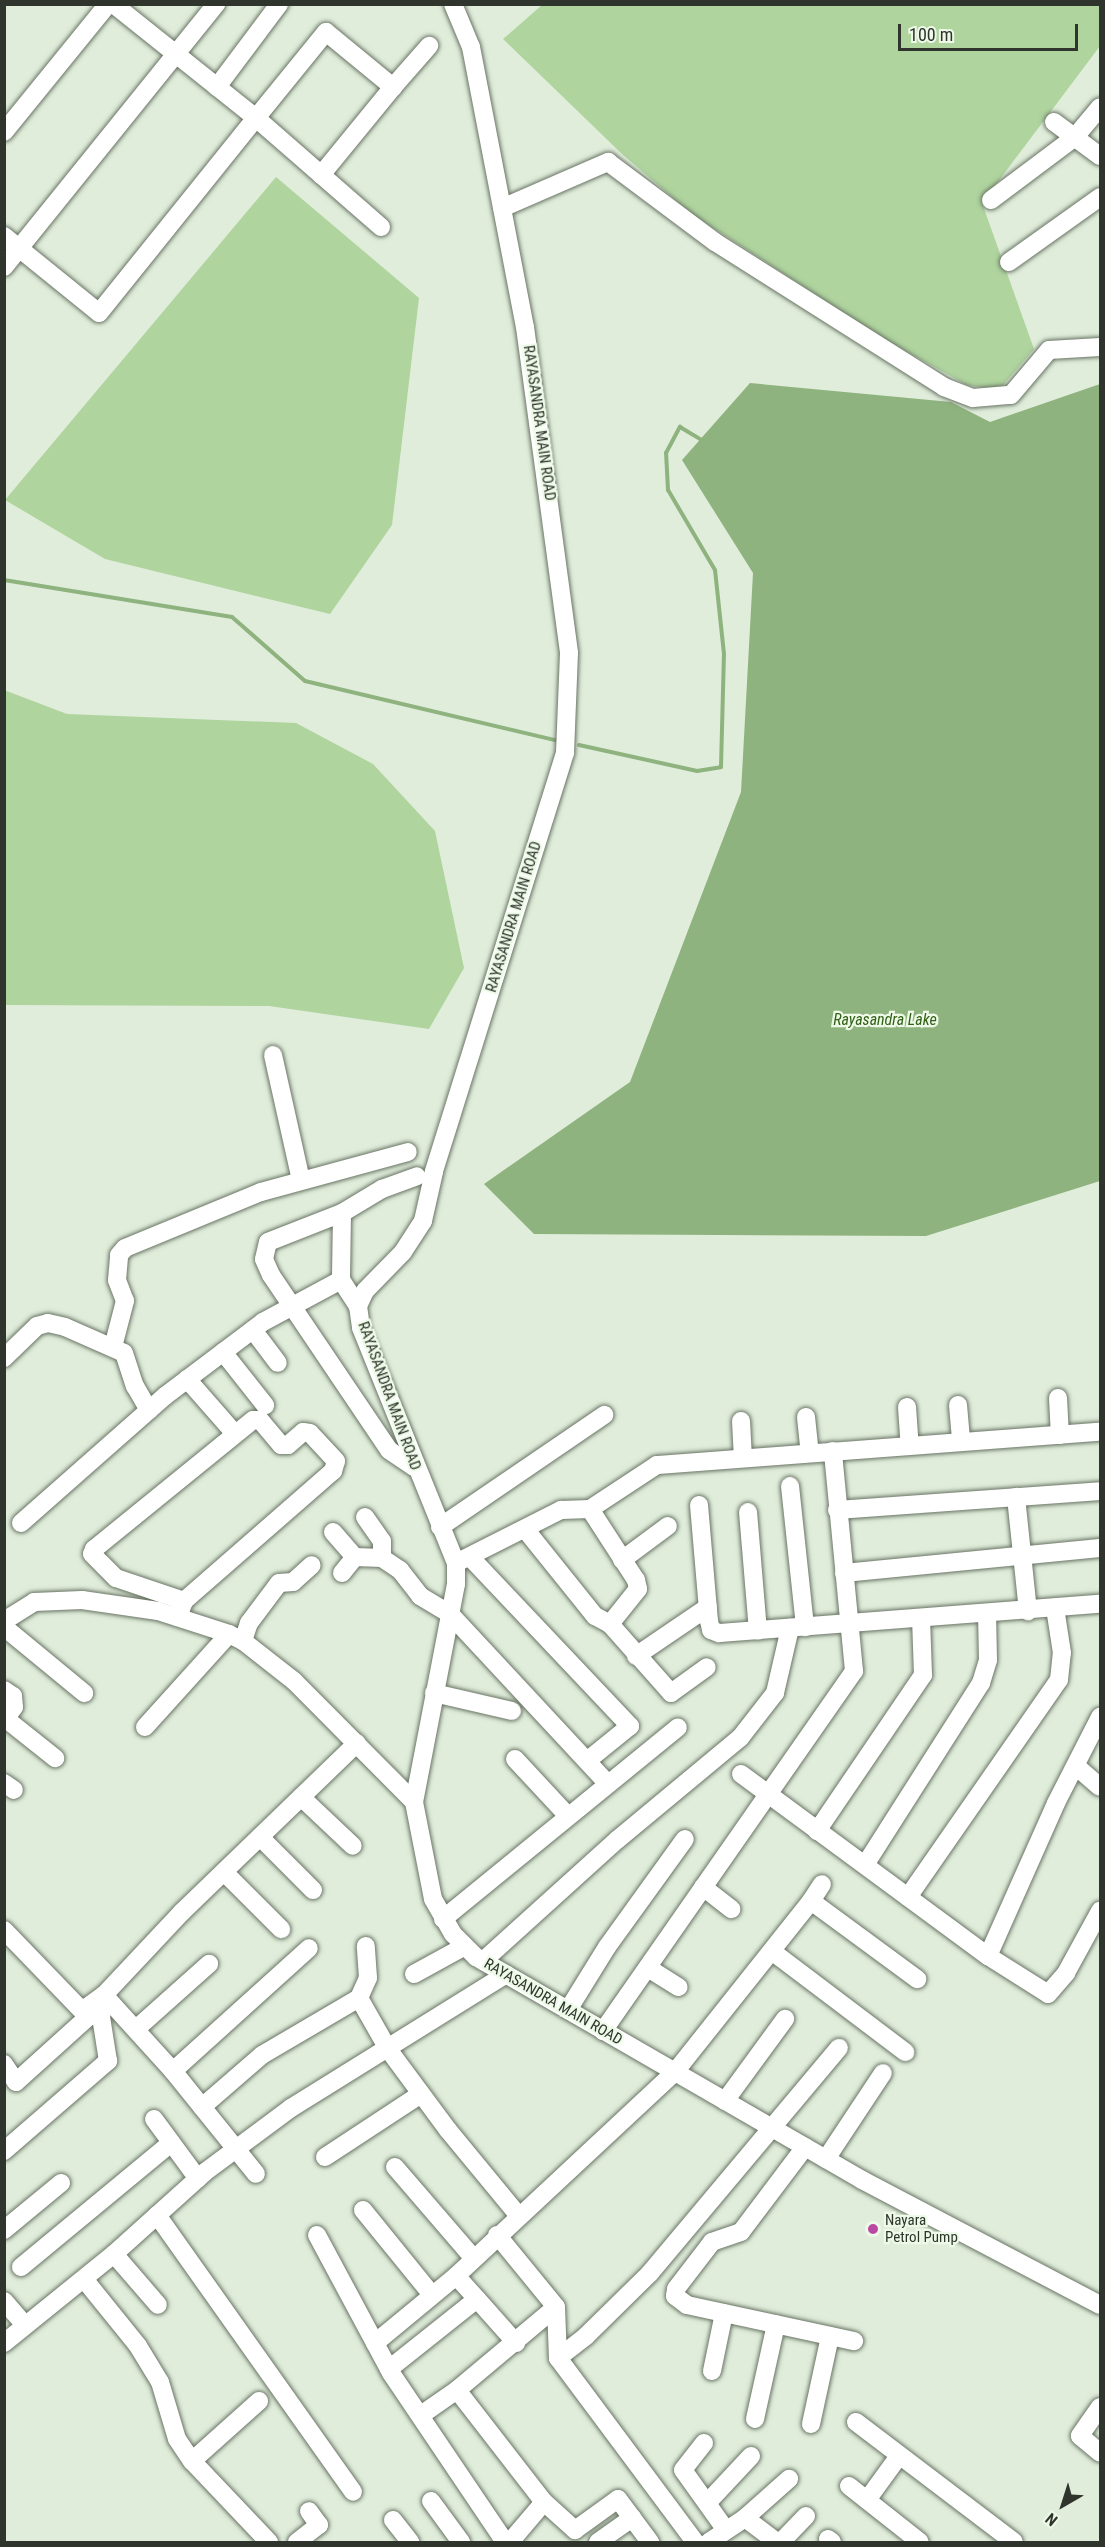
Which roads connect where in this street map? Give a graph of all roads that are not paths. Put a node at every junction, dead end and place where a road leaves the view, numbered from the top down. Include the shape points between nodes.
1 (108, 4) edge
2 (113, 4) edge
3 (216, 4) edge
4 (279, 4) edge
5 (453, 4) edge
6 (429, 45) dead end
7 (176, 54) junction
8 (217, 87) junction
9 (393, 87) junction
10 (1101, 107) edge
11 (256, 118) junction
12 (1054, 122) dead end
13 (4, 132) edge
14 (1075, 137) junction
15 (1101, 156) edge
16 (321, 175) junction
17 (1101, 197) edge
18 (991, 200) dead end
19 (502, 208) junction
20 (381, 227) dead end
21 (4, 236) edge
22 (20, 249) junction
23 (1009, 262) dead end
24 (4, 267) edge
25 (1101, 347) edge
26 (273, 1055) dead end
27 (408, 1152) dead end
28 (417, 1176) dead end
29 (301, 1180) junction
30 (342, 1213) junction
31 (341, 1280) junction
32 (293, 1306) junction
33 (358, 1306) junction
34 (253, 1330) junction
35 (113, 1347) junction
36 (223, 1352) junction
37 (4, 1358) edge
38 (278, 1363) dead end
39 (187, 1379) junction
40 (1058, 1398) dead end
41 (265, 1405) dead end
42 (958, 1405) dead end
43 (907, 1407) dead end
44 (149, 1410) junction
45 (604, 1415) dead end
46 (806, 1417) dead end
47 (741, 1421) dead end
48 (229, 1427) dead end
49 (1101, 1432) edge
50 (1060, 1435) junction
51 (961, 1442) junction
52 (910, 1446) junction
53 (833, 1451) junction
54 (810, 1453) junction
55 (743, 1458) junction
56 (414, 1467) junction
57 (790, 1486) dead end
58 (1101, 1491) edge
59 (1016, 1497) junction
60 (699, 1505) dead end
61 (590, 1509) junction
62 (837, 1510) junction
63 (748, 1512) dead end
64 (365, 1517) dead end
65 (21, 1523) dead end
66 (668, 1526) dead end
67 (440, 1527) junction
68 (525, 1529) junction
69 (333, 1532) dead end
70 (386, 1543) junction
71 (1101, 1548) edge
72 (1022, 1556) junction
73 (355, 1557) junction
74 (463, 1560) junction
75 (622, 1560) junction
76 (312, 1565) dead end
77 (342, 1573) dead end
78 (844, 1573) junction
79 (116, 1578) junction
80 (111, 1604) junction
81 (1101, 1604) edge
82 (708, 1607) junction
83 (1055, 1608) junction
84 (181, 1609) junction
85 (1028, 1611) junction
86 (987, 1613) junction
87 (450, 1614) junction
88 (921, 1618) junction
89 (4, 1621) edge
90 (609, 1624) junction
91 (850, 1624) junction
92 (4, 1627) edge
93 (798, 1628) junction
94 (758, 1631) junction
95 (236, 1638) junction
96 (636, 1656) junction
97 (707, 1667) dead end
98 (4, 1690) edge
99 (84, 1693) dead end
100 (434, 1694) junction
101 (512, 1711) dead end
102 (5, 1720) edge
103 (1100, 1720) edge
104 (145, 1727) dead end
105 (678, 1727) dead end
106 (357, 1743) junction
107 (55, 1758) dead end
108 (515, 1759) dead end
109 (588, 1760) junction
110 (1077, 1767) junction
111 (741, 1774) dead end
112 (607, 1783) junction
113 (1101, 1787) edge
114 (768, 1796) junction
115 (301, 1797) junction
116 (414, 1802) junction
117 (568, 1816) junction
118 (817, 1831) junction
119 (260, 1837) junction
120 (685, 1839) dead end
121 (353, 1845) dead end
122 (865, 1865) junction
123 (224, 1872) junction
124 (822, 1884) dead end
125 (702, 1887) junction
126 (313, 1890) dead end
127 (908, 1897) junction
128 (811, 1901) junction
129 (731, 1909) dead end
130 (1101, 1911) edge
131 (443, 1919) junction
132 (281, 1929) dead end
133 (4, 1930) edge
134 (366, 1946) dead end
135 (465, 1946) junction
136 (309, 1948) dead end
137 (772, 1952) junction
138 (988, 1956) junction
139 (483, 1961) junction
140 (209, 1965) dead end
141 (648, 1968) junction
142 (414, 1974) dead end
143 (506, 1974) junction
144 (917, 1979) dead end
145 (679, 1987) dead end
146 (104, 1995) junction
147 (359, 1998) junction
148 (83, 2010) junction
149 (568, 2010) junction
150 (785, 2019) dead end
151 (136, 2029) junction
152 (603, 2031) junction
153 (839, 2048) dead end
154 (388, 2049) junction
155 (905, 2052) dead end
156 (4, 2064) edge
157 (173, 2071) junction
158 (675, 2072) junction
159 (883, 2073) dead end
160 (421, 2094) junction
161 (725, 2101) junction
162 (202, 2107) junction
163 (154, 2119) dead end
164 (772, 2127) junction
165 (171, 2143) junction
166 (805, 2147) junction
167 (238, 2150) junction
168 (4, 2151) edge
169 (325, 2157) dead end
170 (826, 2159) junction
171 (395, 2167) dead end
172 (256, 2174) dead end
173 (198, 2179) junction
174 (61, 2183) dead end
175 (363, 2210) dead end
176 (518, 2215) junction
177 (157, 2216) junction
178 (4, 2230) edge
179 (317, 2235) dead end
180 (497, 2235) junction
181 (114, 2254) junction
182 (474, 2259) junction
183 (21, 2267) dead end
184 (456, 2276) junction
185 (84, 2279) junction
186 (432, 2295) junction
187 (477, 2299) junction
188 (4, 2301) edge
189 (158, 2305) dead end
190 (1101, 2306) edge
191 (556, 2307) junction
192 (724, 2313) junction
193 (776, 2324) junction
194 (25, 2325) junction
195 (830, 2336) junction
196 (854, 2341) dead end
197 (4, 2343) edge
198 (375, 2343) junction
199 (516, 2343) junction
200 (558, 2358) junction
201 (389, 2369) junction
202 (712, 2371) dead end
203 (457, 2390) junction
204 (259, 2401) dead end
205 (1101, 2407) edge
206 (421, 2415) junction
207 (755, 2419) dead end
208 (856, 2422) dead end
209 (811, 2424) dead end
210 (704, 2443) dead end
211 (1101, 2453) edge
212 (751, 2456) dead end
213 (899, 2456) junction
214 (192, 2461) junction
215 (789, 2479) dead end
216 (849, 2486) dead end
217 (353, 2492) dead end
218 (867, 2500) junction
219 (431, 2501) dead end
220 (544, 2502) junction
221 (708, 2502) junction
222 (309, 2511) dead end
223 (806, 2516) dead end
224 (632, 2518) junction
225 (745, 2518) junction
226 (393, 2520) dead end
227 (726, 2530) junction
228 (1007, 2541) edge
229 (268, 2542) edge
230 (297, 2542) edge
231 (410, 2542) edge
232 (461, 2542) edge
233 (508, 2542) edge
234 (598, 2542) edge
235 (650, 2542) edge
236 (695, 2542) edge
237 (709, 2542) edge
238 (779, 2542) edge
239 (920, 2542) edge

1 - 13 street
2 - 7 street
3 - 7 street
4 - 8 street
5 - 19 street, RAYASANDRA MAIN ROAD via 470,42
6 - 9 street
7 - 8 street
7 - 22 street
8 - 11 street
9 - 11 street via 326,32
9 - 16 street
10 - 14 street
11 - 16 street
11 - 22 street via 99,313
12 - 14 street
14 - 15 street
14 - 18 street
16 - 20 street
17 - 23 street
19 - 25 street via 608,162 715,242 944,387 973,398 1011,394 1049,350
19 - 33 street, RAYASANDRA MAIN ROAD via 525,327 564,595 569,653 565,753 434,1172 423,1221 403,1252 365,1291
21 - 22 street
22 - 24 street
26 - 29 street
27 - 29 street
28 - 30 street via 382,1189
29 - 35 street via 261,1192 125,1248 119,1255 117,1280 125,1301
30 - 31 street
30 - 32 street via 265,1246 264,1259 271,1275
31 - 32 street
31 - 33 street
32 - 34 street
32 - 56 street via 389,1450
33 - 56 street, RAYASANDRA MAIN ROAD via 361,1328
34 - 36 street
34 - 38 street
35 - 37 street via 48,1323 28,1333
35 - 44 street via 124,1353 135,1386
36 - 39 street
36 - 41 street
39 - 44 street
39 - 48 street
40 - 50 street
42 - 51 street
43 - 52 street
44 - 65 street
45 - 67 street
46 - 54 street
47 - 55 street
49 - 50 street
50 - 51 street
51 - 52 street
52 - 53 street
53 - 54 street
53 - 62 street
54 - 55 street
55 - 61 street via 657,1465
56 - 67 street, RAYASANDRA MAIN ROAD
57 - 93 street
58 - 59 street
59 - 62 street
59 - 72 street
60 - 82 street
61 - 68 street via 561,1510
61 - 75 street
62 - 78 street
63 - 94 street
64 - 70 street
66 - 75 street
67 - 74 street, RAYASANDRA MAIN ROAD
68 - 74 street
68 - 90 street via 595,1616
69 - 73 street
70 - 73 street
70 - 87 street via 420,1596
71 - 72 street
72 - 78 street
72 - 85 street
73 - 77 street
74 - 87 street, RAYASANDRA MAIN ROAD
74 - 109 street via 630,1726
75 - 90 street via 638,1589
76 - 95 street via 293,1582 279,1583
78 - 91 street
79 - 80 street
79 - 84 street
79 - 84 street via 92,1554 94,1549 253,1420 260,1420 281,1445 288,1445 303,1432 310,1433 336,1461 333,1471
80 - 84 street
80 - 89 street via 82,1600 34,1602
81 - 83 street
82 - 94 street via 711,1630
82 - 96 street
83 - 85 street
83 - 127 street via 1062,1653 1059,1680
84 - 95 street
85 - 86 street
86 - 88 street
86 - 122 street via 988,1660 981,1683
87 - 100 street, RAYASANDRA MAIN ROAD
87 - 109 street
88 - 91 street
88 - 118 street via 923,1675
90 - 96 street
91 - 93 street
91 - 114 street via 854,1671
92 - 99 street
93 - 94 street
93 - 139 street via 775,1693 740,1738 617,1840
95 - 104 street
95 - 106 street via 294,1682
96 - 97 street via 671,1693
98 - 102 street via 13,1696 14,1707
100 - 101 street
100 - 116 street, RAYASANDRA MAIN ROAD
102 - 107 street
103 - 110 street
105 - 112 street
106 - 115 street
106 - 116 street
108 - 117 street
109 - 112 street
110 - 113 street
110 - 138 street via 1056,1803
111 - 114 street
112 - 117 street
114 - 118 street
114 - 125 street
115 - 119 street
115 - 121 street
116 - 131 street, RAYASANDRA MAIN ROAD via 433,1899
117 - 131 street
118 - 122 street
119 - 123 street
119 - 126 street
120 - 149 street via 607,1947
122 - 127 street
123 - 132 street
123 - 146 street
124 - 128 street
125 - 129 street
125 - 141 street
127 - 138 street
128 - 137 street
128 - 144 street
130 - 138 street via 1066,1974 1048,1994
131 - 135 street, RAYASANDRA MAIN ROAD
133 - 148 street
134 - 147 street via 368,1978
135 - 139 street, RAYASANDRA MAIN ROAD
135 - 142 street
136 - 157 street
137 - 155 street
137 - 158 street
139 - 143 street, RAYASANDRA MAIN ROAD
140 - 151 street
141 - 145 street
141 - 152 street
143 - 149 street, RAYASANDRA MAIN ROAD
143 - 154 street
146 - 148 street
146 - 151 street
146 - 168 street via 101,2017 108,2061
147 - 154 street
147 - 162 street via 262,2055
148 - 156 street via 88,2017 16,2082
149 - 152 street, RAYASANDRA MAIN ROAD
150 - 161 street
151 - 157 street
152 - 158 street, RAYASANDRA MAIN ROAD
153 - 164 street
154 - 160 street
154 - 167 street via 291,2108
157 - 162 street
158 - 161 street, RAYASANDRA MAIN ROAD
158 - 176 street
159 - 170 street
160 - 169 street
160 - 176 street
161 - 164 street, RAYASANDRA MAIN ROAD
162 - 167 street
163 - 165 street
164 - 166 street, RAYASANDRA MAIN ROAD
164 - 200 street via 650,2273
165 - 173 street
165 - 183 street
166 - 170 street, RAYASANDRA MAIN ROAD
166 - 192 street via 741,2232 712,2242 676,2289 680,2302
167 - 172 street
167 - 173 street
170 - 190 street, RAYASANDRA MAIN ROAD
171 - 182 street
173 - 177 street
174 - 178 street
175 - 186 street
176 - 180 street
177 - 181 street
177 - 217 street
179 - 198 street
180 - 182 street
180 - 191 street
181 - 185 street
181 - 189 street
182 - 184 street
184 - 186 street
184 - 187 street
185 - 194 street
185 - 214 street via 138,2346 160,2382 177,2439
186 - 198 street
187 - 199 street
187 - 201 street
188 - 194 street
191 - 199 street
191 - 200 street
192 - 193 street
192 - 202 street
193 - 195 street
193 - 207 street
194 - 197 street
195 - 196 street
195 - 209 street
198 - 201 street
199 - 203 street
200 - 236 street
201 - 206 street
203 - 206 street
203 - 220 street
204 - 214 street
205 - 211 street via 1080,2436
206 - 233 street
208 - 213 street
210 - 221 street via 683,2470
212 - 221 street
213 - 218 street
213 - 228 street
214 - 229 street
215 - 225 street
216 - 218 street
218 - 239 street
219 - 232 street
220 - 224 street via 575,2530 618,2499
220 - 233 street
221 - 227 street
222 - 230 street via 319,2525
223 - 238 street
224 - 234 street
224 - 235 street
225 - 227 street
225 - 238 street
226 - 231 street
227 - 237 street

